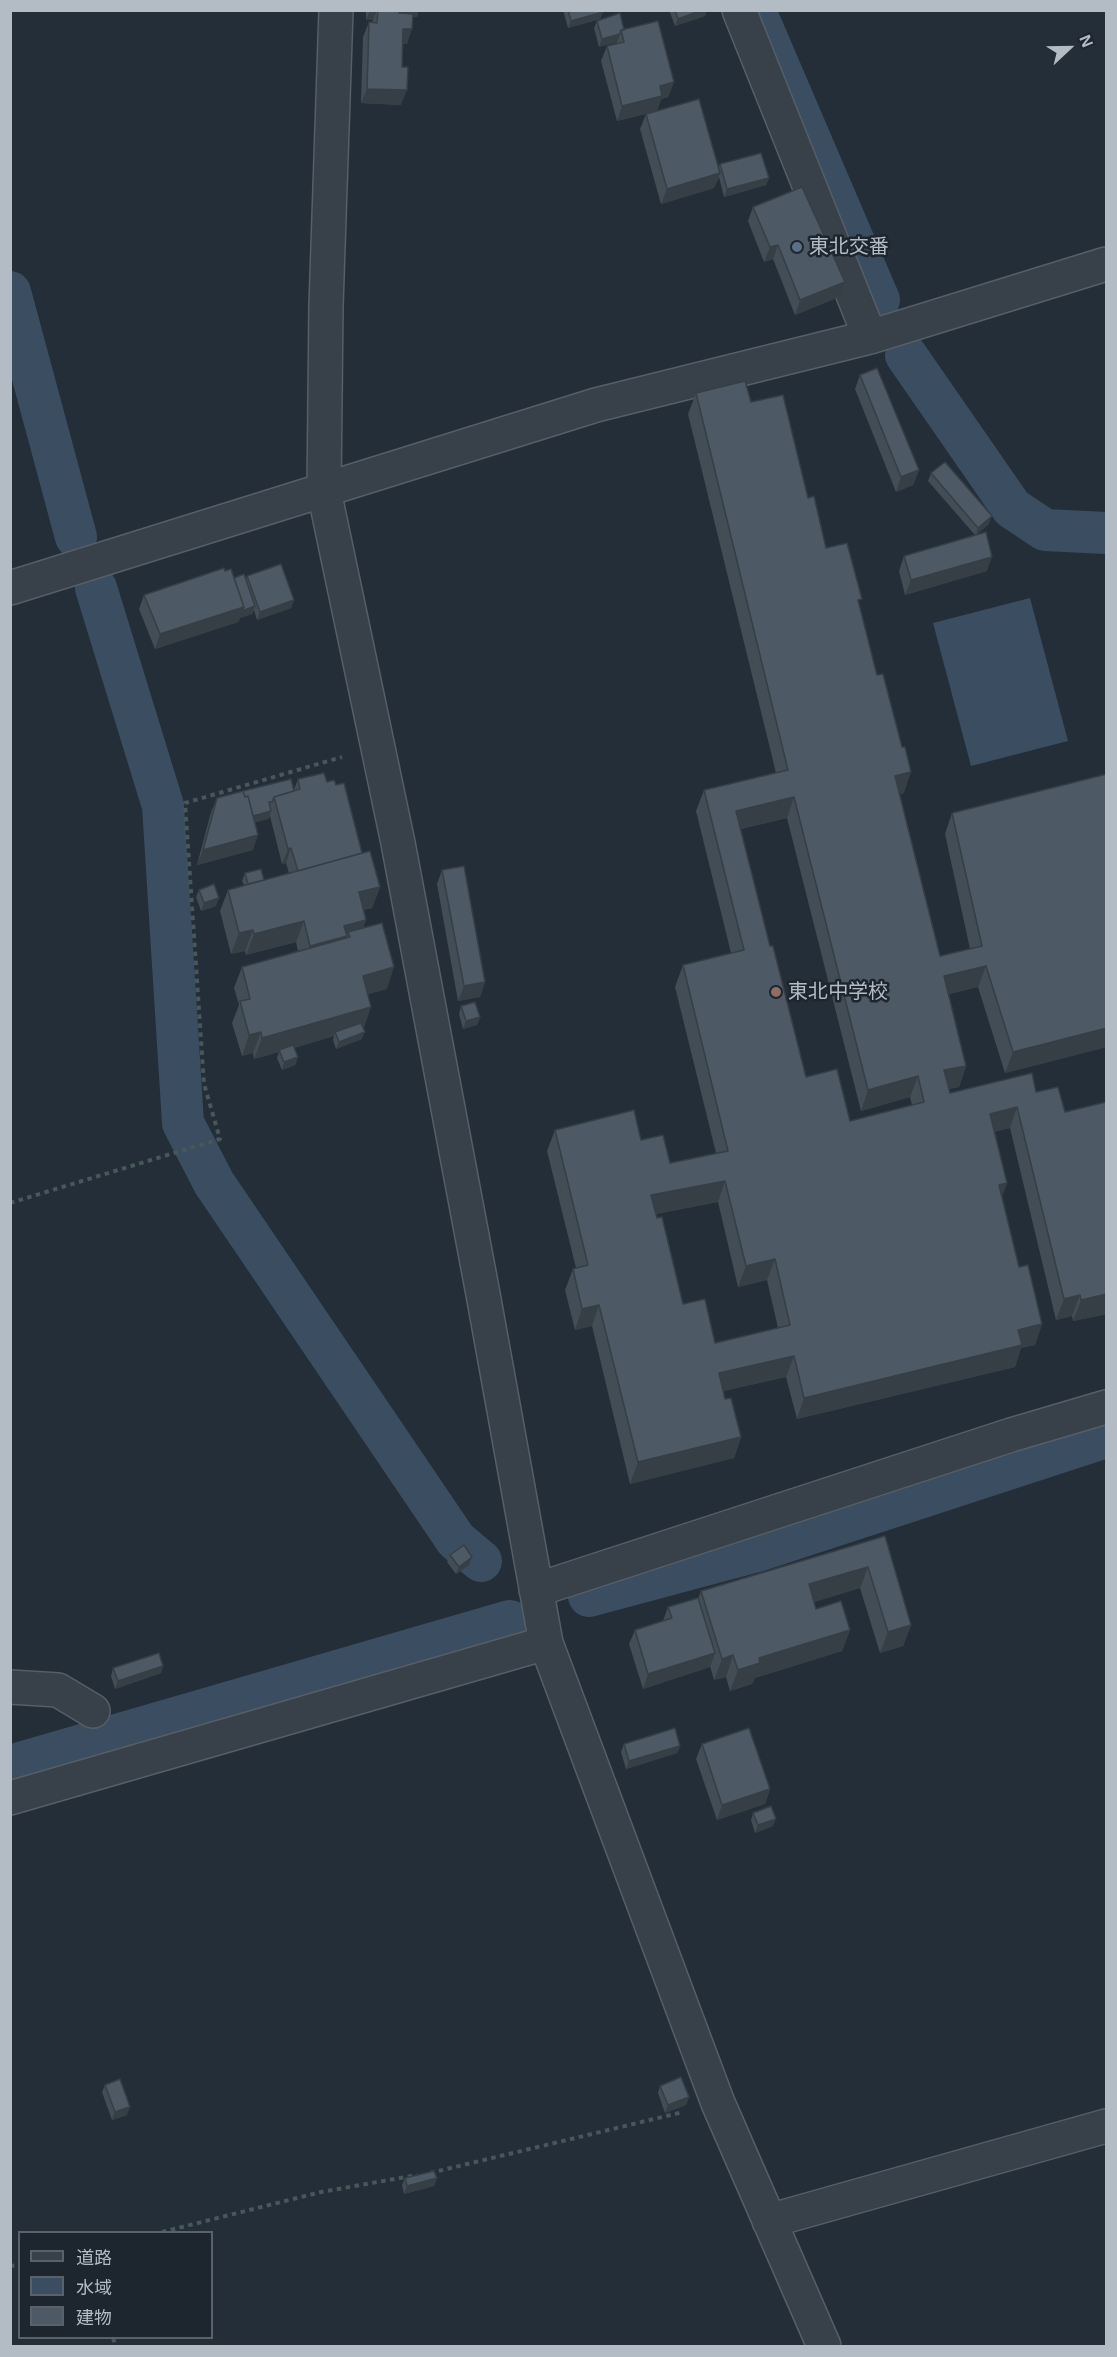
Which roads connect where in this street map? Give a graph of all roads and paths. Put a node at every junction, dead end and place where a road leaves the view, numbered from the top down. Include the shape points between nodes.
1 (336, 10) edge
2 (739, 10) edge
3 (1107, 264) edge
4 (870, 337) junction
5 (324, 491) junction
6 (10, 588) edge
7 (378, 746) junction
8 (10, 1203) edge
9 (1107, 1407) edge
10 (536, 1590) junction
11 (546, 1643) junction
12 (10, 1687) edge
13 (93, 1711) dead end
14 (10, 1798) edge
15 (718, 2103) junction
16 (1107, 2126) edge
17 (429, 2173) edge
18 (418, 2175) edge
19 (769, 2221) junction
20 (166, 2231) edge
21 (824, 2346) edge

1 - 5 street
2 - 4 street
3 - 4 street
4 - 5 street via 596,405
5 - 6 street
5 - 7 street
7 - 8 path via 185,803 204,1084 220,1139
7 - 10 street
9 - 10 street
10 - 11 street
11 - 14 street
11 - 15 street
12 - 13 street via 58,1690
15 - 17 path
15 - 19 street
16 - 19 street
18 - 20 path via 321,2192
19 - 21 street

